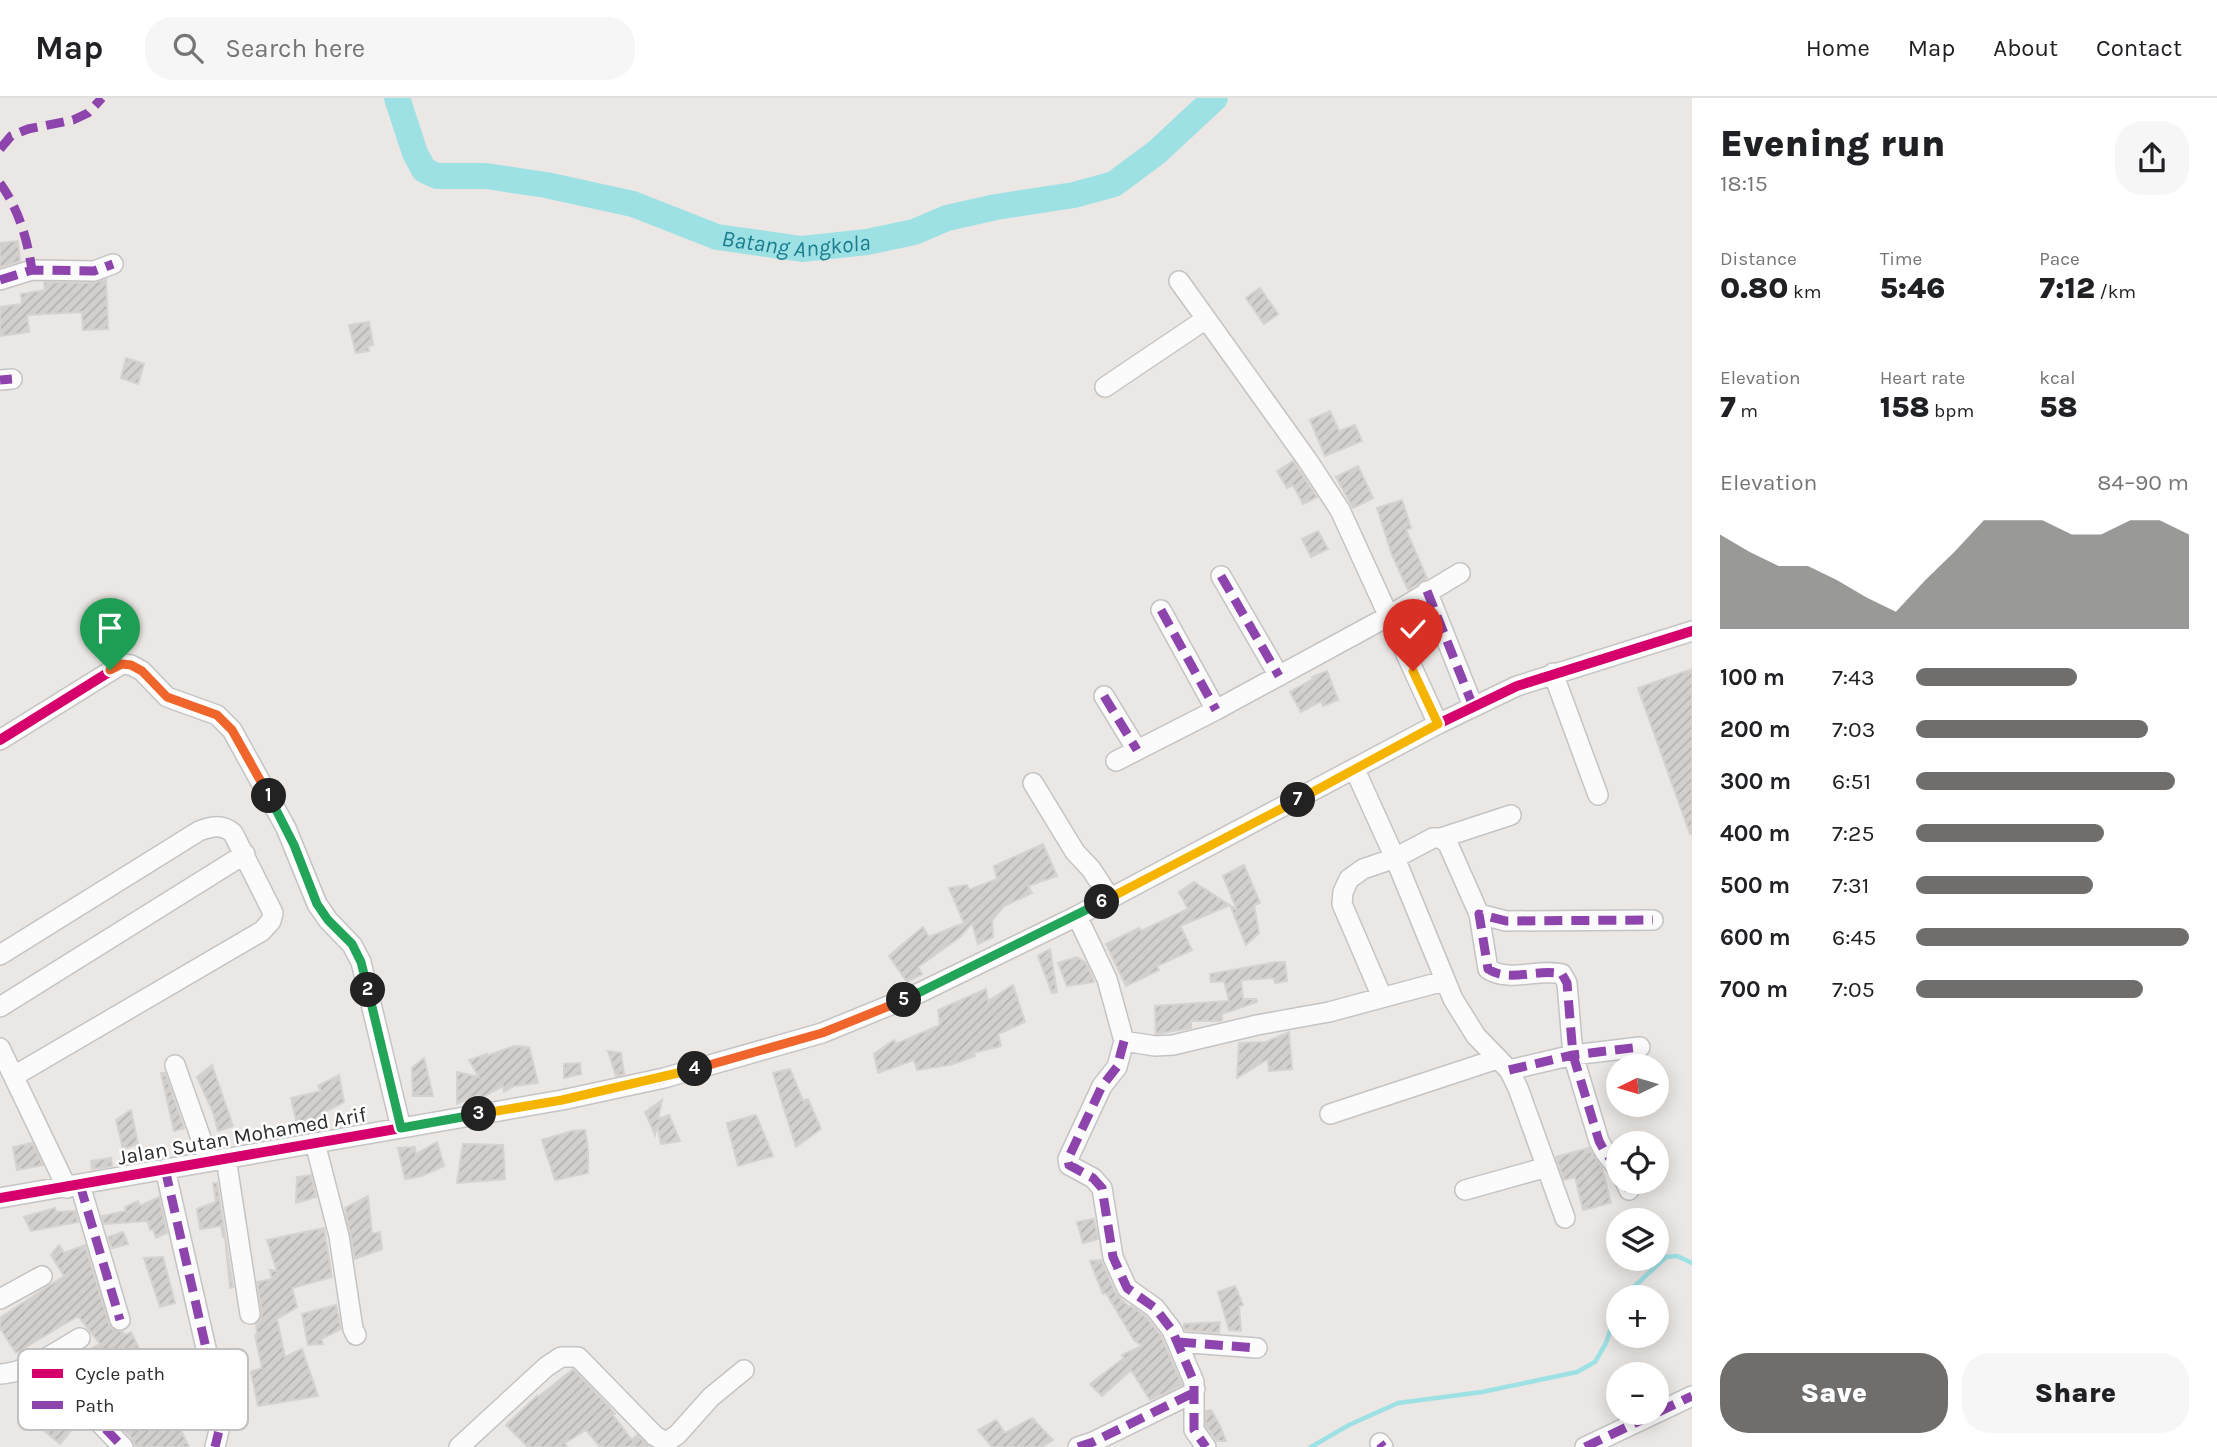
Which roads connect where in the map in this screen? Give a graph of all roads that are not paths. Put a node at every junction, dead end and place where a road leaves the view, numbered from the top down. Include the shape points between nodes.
1 (113, 264) dead end
2 (0, 279) edge
3 (1179, 281) dead end
4 (1206, 319) junction
5 (1105, 387) dead end
6 (1460, 573) dead end
7 (1221, 576) dead end
8 (1427, 591) junction
9 (1161, 610) dead end
10 (1387, 617) junction
11 (1692, 632) edge
12 (1553, 673) junction
13 (1279, 676) junction
14 (1104, 696) dead end
15 (1473, 706) junction
16 (1216, 710) junction
17 (1438, 724) junction
18 (0, 740) edge
19 (1137, 750) junction
20 (1116, 761) dead end
21 (1355, 770) junction
22 (1033, 783) dead end
23 (1598, 795) dead end
24 (1511, 816) dead end
25 (1441, 838) junction
26 (245, 854) junction
27 (1395, 858) junction
28 (1110, 898) junction
29 (1479, 914) junction
30 (1077, 916) junction
31 (1653, 920) dead end
32 (0, 955) edge
33 (1444, 981) junction
34 (1382, 997) junction
35 (0, 1007) edge
36 (1124, 1041) junction
37 (1640, 1047) dead end
38 (0, 1048) edge
39 (1573, 1055) junction
40 (175, 1065) dead end
41 (1503, 1065) junction
42 (14, 1076) junction
43 (1330, 1114) dead end
44 (401, 1128) junction
45 (315, 1143) junction
46 (1606, 1153) edge
47 (217, 1159) junction
48 (1547, 1167) junction
49 (165, 1169) junction
50 (73, 1186) junction
51 (1465, 1190) dead end
52 (0, 1198) edge
53 (1565, 1218) dead end
54 (42, 1276) dead end
55 (0, 1299) edge
56 (250, 1314) dead end
57 (120, 1321) dead end
58 (356, 1335) dead end
59 (80, 1338) dead end
60 (1178, 1342) junction
61 (1257, 1348) dead end
62 (60, 1349) edge
63 (206, 1349) edge
64 (18, 1370) edge
65 (744, 1370) dead end
66 (0, 1374) edge
67 (1195, 1389) junction
68 (1692, 1396) edge
69 (107, 1430) edge
70 (123, 1447) edge
71 (459, 1447) edge
72 (1078, 1447) edge
73 (1206, 1447) edge
74 (1585, 1447) edge

1 - 2 street via 93,271 32,271
3 - 4 street
4 - 5 street
4 - 10 street via 1340,510
6 - 8 street
7 - 13 street
8 - 10 street
8 - 15 street
9 - 16 street
10 - 13 street
10 - 17 street
11 - 12 street, Jalan Sutan Mohamed Arif
12 - 15 street, Jalan Sutan Mohamed Arif
12 - 23 street
13 - 16 street
14 - 19 street
15 - 17 street, Jalan Sutan Mohamed Arif
16 - 19 street
17 - 21 street, Jalan Sutan Mohamed Arif
18 - 44 street via 122,664 142,671 167,697 225,722 286,828 317,904 352,944 361,962
19 - 20 street
21 - 27 street
21 - 28 street, Jalan Sutan Mohamed Arif
22 - 28 street via 1074,852
24 - 25 street
25 - 27 street
25 - 29 street via 1448,844
26 - 32 street via 227,828 199,831
26 - 35 street
26 - 42 street via 273,913 262,931
27 - 33 street
27 - 34 street via 1363,869 1349,879 1343,892 1342,904
28 - 30 street, Jalan Sutan Mohamed Arif
29 - 31 street via 1506,921
29 - 39 street via 1488,969 1503,975 1562,974 1567,983
30 - 36 street via 1107,979
30 - 44 street, Jalan Sutan Mohamed Arif via 915,995 822,1033 664,1078
33 - 34 street
33 - 41 street via 1476,1036
34 - 36 street via 1173,1045
36 - 60 street via 1117,1067 1102,1086 1068,1159 1072,1168 1102,1188 1113,1257 1127,1288 1155,1308
37 - 39 street
38 - 42 street
39 - 41 street
39 - 46 street
40 - 47 street
41 - 43 street
41 - 48 street via 1529,1113
42 - 50 street
44 - 45 street, Jalan Sutan Mohamed Arif
45 - 47 street, Jalan Sutan Mohamed Arif
45 - 58 street via 339,1236
47 - 49 street, Jalan Sutan Mohamed Arif
47 - 56 street
48 - 51 street
48 - 53 street
49 - 50 street, Jalan Sutan Mohamed Arif
49 - 63 street
50 - 52 street, Jalan Sutan Mohamed Arif
50 - 57 street
54 - 55 street
59 - 62 street
60 - 61 street
60 - 67 street
64 - 66 street
65 - 71 street via 666,1442 654,1436 579,1357 561,1357
67 - 72 street
67 - 73 street via 1194,1430
68 - 74 street
69 - 70 street

